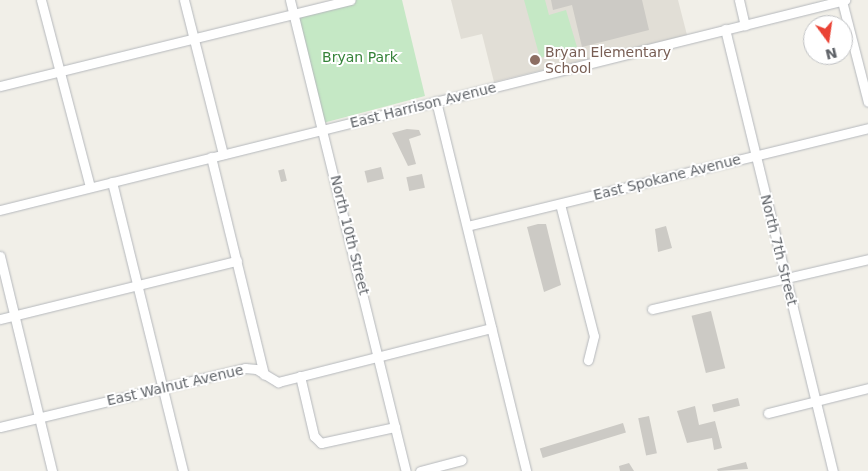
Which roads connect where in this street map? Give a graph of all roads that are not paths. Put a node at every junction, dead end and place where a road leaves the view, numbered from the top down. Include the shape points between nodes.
1 (41, 0) edge
2 (184, 0) edge
3 (290, 0) edge
4 (351, 0) edge
5 (739, 0) edge
6 (844, 0) edge
7 (294, 14) junction
8 (745, 25) junction
9 (725, 30) junction
10 (194, 38) junction
11 (59, 71) junction
12 (0, 86) edge
13 (436, 101) junction
14 (868, 102) edge
15 (868, 128) edge
16 (324, 129) junction
17 (223, 154) junction
18 (756, 156) junction
19 (211, 157) junction
20 (112, 182) junction
21 (90, 187) junction
22 (560, 204) junction
23 (0, 210) edge
24 (466, 226) junction
25 (0, 256) edge
26 (868, 259) edge
27 (237, 262) junction
28 (786, 280) junction
29 (138, 286) junction
30 (652, 309) dead end
31 (14, 316) junction
32 (0, 320) edge
33 (491, 328) junction
34 (379, 356) junction
35 (588, 360) dead end
36 (264, 375) junction
37 (300, 376) junction
38 (163, 388) junction
39 (868, 388) edge
40 (816, 401) junction
41 (768, 413) dead end
42 (39, 418) junction
43 (0, 427) edge
44 (395, 428) junction
45 (462, 460) dead end
46 (52, 471) edge
47 (183, 471) edge
48 (406, 471) edge
49 (420, 471) edge
50 (526, 471) edge
51 (833, 471) edge

1 - 11 street
2 - 10 street
3 - 7 street, North 10th Street
4 - 7 street
5 - 8 street
6 - 8 street, East Harrison Avenue
6 - 14 street
7 - 10 street
7 - 16 street, North 10th Street
8 - 9 street, East Harrison Avenue
9 - 13 street, East Harrison Avenue
9 - 18 street, North 7th Street
10 - 11 street
10 - 17 street
11 - 12 street
11 - 21 street
13 - 16 street, East Harrison Avenue
13 - 24 street
15 - 18 street, East Spokane Avenue
16 - 17 street, East Harrison Avenue
16 - 34 street, North 10th Street
17 - 19 street, East Harrison Avenue
18 - 22 street, East Spokane Avenue
18 - 28 street, North 7th Street
19 - 20 street, East Harrison Avenue
19 - 27 street
20 - 21 street, East Harrison Avenue
20 - 29 street
21 - 23 street, East Harrison Avenue
22 - 24 street, East Spokane Avenue
22 - 35 street via 594,336
24 - 33 street
25 - 31 street
26 - 28 street
27 - 29 street
27 - 36 street
28 - 30 street
28 - 40 street, North 7th Street
29 - 31 street
29 - 38 street
31 - 32 street
31 - 42 street
33 - 34 street, East Walnut Avenue
33 - 50 street
34 - 37 street, East Walnut Avenue
34 - 44 street, North 10th Street
36 - 37 street, East Walnut Avenue via 278,382
36 - 38 street, East Walnut Avenue via 245,368
37 - 44 street via 318,441 326,444
38 - 42 street, East Walnut Avenue
38 - 47 street
39 - 40 street
40 - 41 street
40 - 51 street, North 7th Street
42 - 43 street, East Walnut Avenue
42 - 46 street
44 - 48 street, North 10th Street
45 - 49 street

